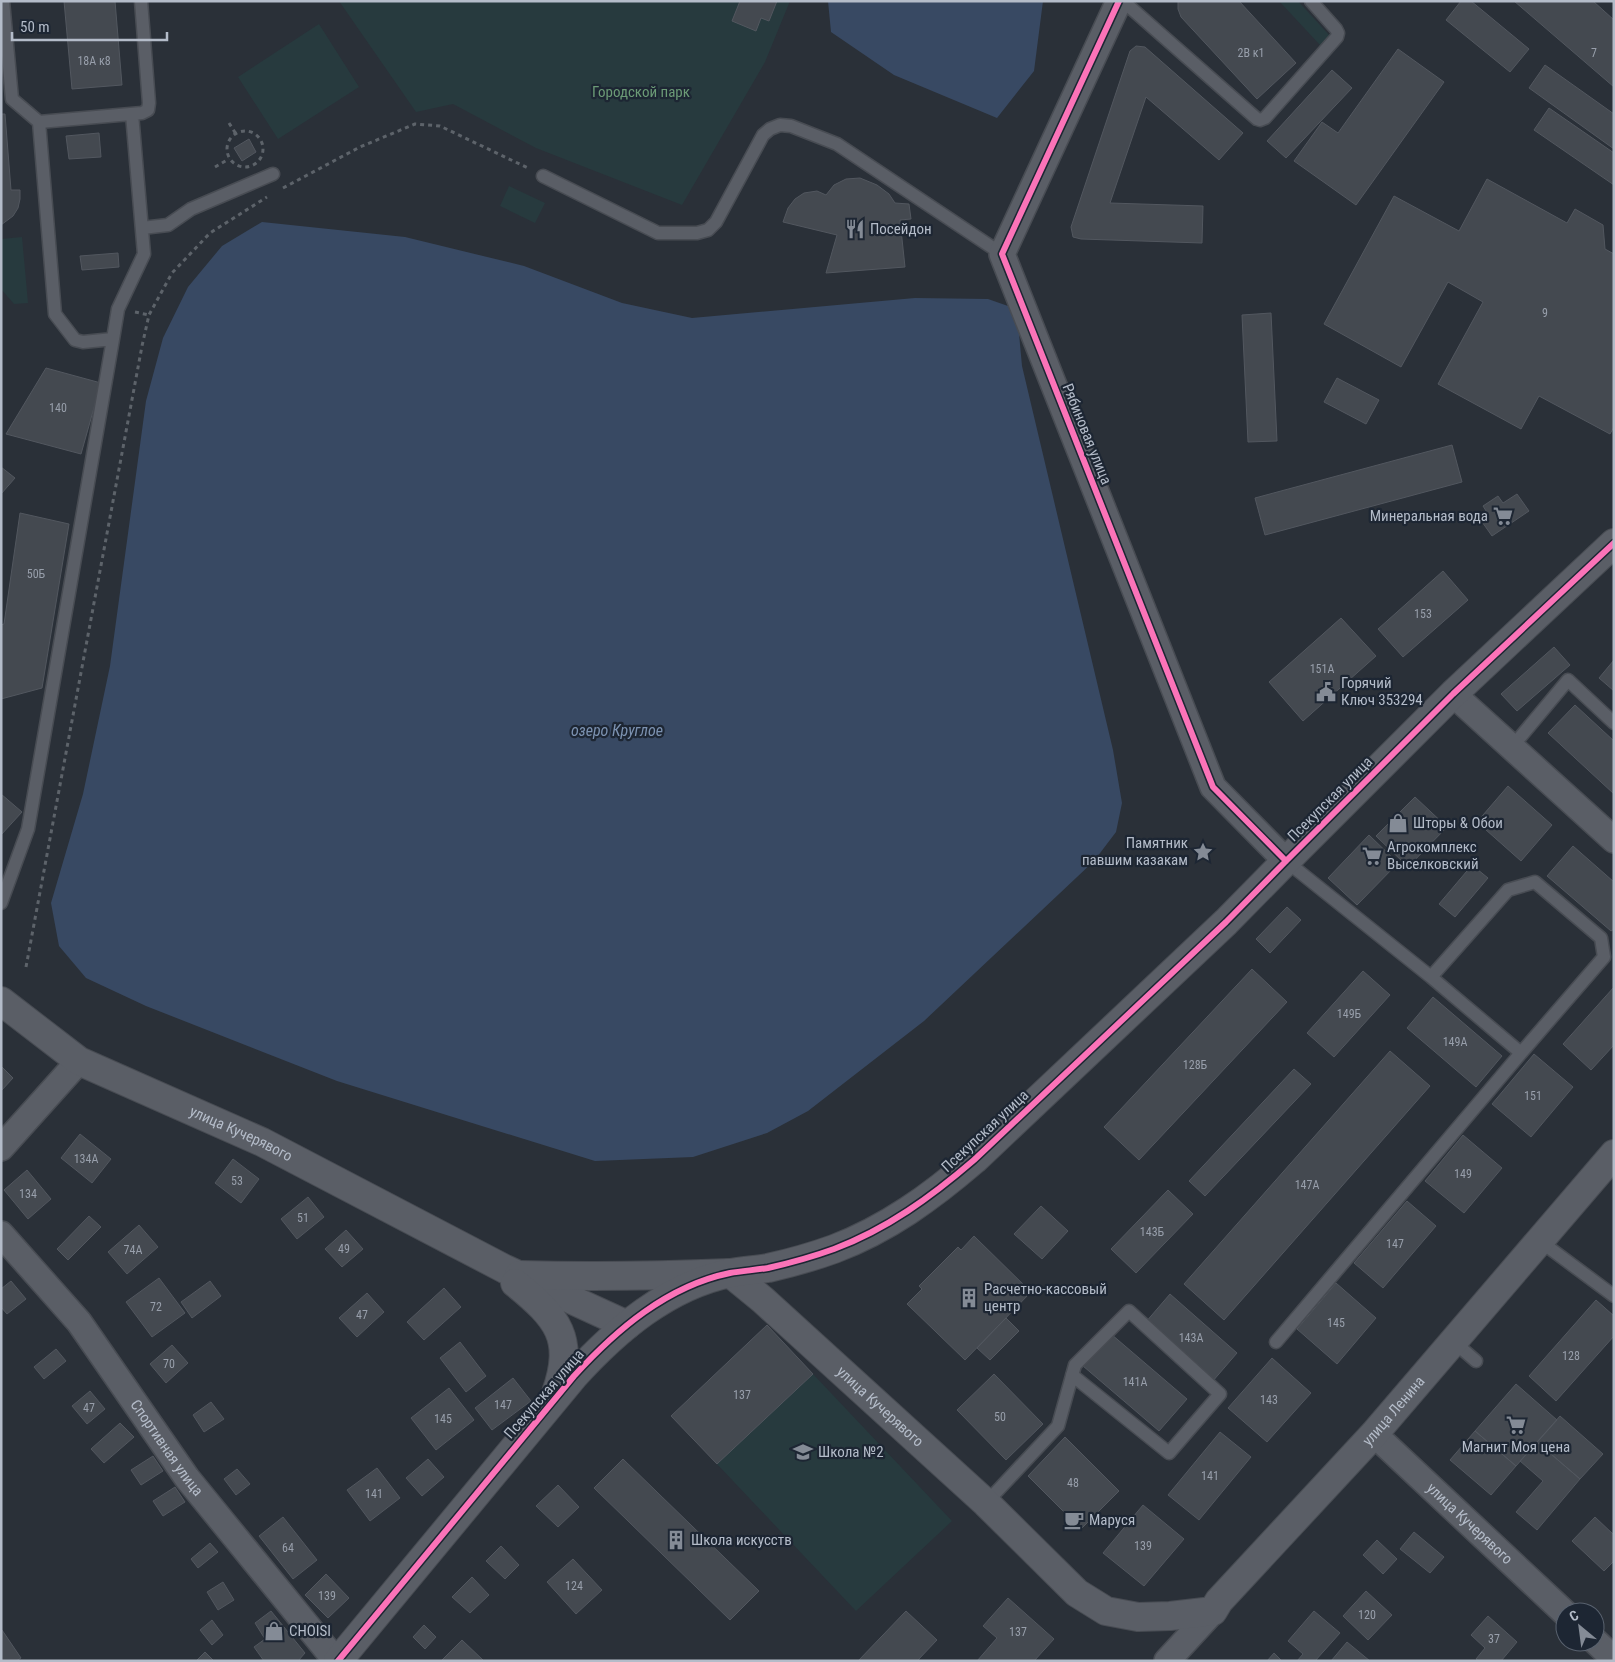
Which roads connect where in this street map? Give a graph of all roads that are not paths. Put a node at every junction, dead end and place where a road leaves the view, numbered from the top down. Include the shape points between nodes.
1 (3, 1) edge
2 (141, 1) edge
3 (1121, 1) edge
4 (1311, 1) edge
5 (132, 114) junction
6 (39, 122) junction
7 (273, 174) dead end
8 (543, 176) road end
9 (142, 228) junction
10 (1002, 254) junction
11 (113, 339) junction
12 (1614, 543) edge
13 (1454, 694) junction
14 (1614, 722) edge
15 (1512, 747) junction
16 (1614, 840) edge
17 (1286, 861) junction
18 (1, 903) edge
19 (1431, 977) junction
20 (1, 1001) edge
21 (1521, 1053) junction
22 (79, 1061) junction
23 (1, 1148) edge
24 (1614, 1154) edge
25 (1, 1234) edge
26 (1540, 1242) junction
27 (487, 1260) junction
28 (730, 1273) junction
29 (519, 1275) junction
30 (1614, 1296) edge
31 (627, 1325) junction
32 (1276, 1342) dead end
33 (1454, 1342) junction
34 (1476, 1361) dead end
35 (1072, 1375) junction
36 (553, 1402) junction
37 (1374, 1434) junction
38 (986, 1503) junction
39 (1555, 1604) edge
40 (1213, 1610) junction
41 (337, 1661) edge
42 (1167, 1661) edge

1 - 6 lane via 12,99
2 - 5 lane via 149,103 148,110
3 - 4 lane via 1260,120 1337,37 1336,29
3 - 10 street
5 - 6 lane
5 - 9 lane
6 - 11 lane via 55,314 75,340
7 - 9 lane via 192,209 168,225
8 - 10 lane via 658,233 697,233 708,230 716,222 763,135 780,125 791,126 837,144
9 - 11 lane via 144,254 118,309
10 - 17 street, Рябиновая улица via 1213,787
11 - 18 lane via 28,829
12 - 13 street, Псекупская улица
13 - 15 street
13 - 17 street, Псекупская улица
14 - 15 lane via 1568,680
15 - 16 street
17 - 19 lane
17 - 28 street, Псекупская улица via 1226,922 940,1189 884,1226 834,1249 768,1268
19 - 21 lane
19 - 21 lane via 1508,890 1535,882 1601,938 1604,957
20 - 22 street, улица Кучерявого
21 - 32 lane
22 - 23 street
22 - 27 street, улица Кучерявого via 262,1142
24 - 26 street, улица Ленина
25 - 41 street, Спортивная улица via 79,1322 187,1478
26 - 30 lane
26 - 33 street, улица Ленина
27 - 29 street, улица Кучерявого
27 - 36 street, улица Кучерявого via 546,1310 561,1336 564,1367
28 - 29 street, улица Кучерявого
28 - 31 street, Псекупская улица via 679,1291
28 - 38 street, улица Кучерявого
29 - 31 street, улица Кучерявого
31 - 36 street, Псекупская улица via 589,1360
33 - 34 lane
33 - 37 street, улица Ленина
35 - 35 lane via 1075,1366 1129,1311 1220,1394 1169,1453
35 - 38 lane via 1058,1426
36 - 41 street, Псекупская улица
37 - 39 street, улица Кучерявого
37 - 40 street, улица Ленина
38 - 40 street, улица Кучерявого via 1077,1593 1106,1611 1138,1617
40 - 42 street, улица Ленина

